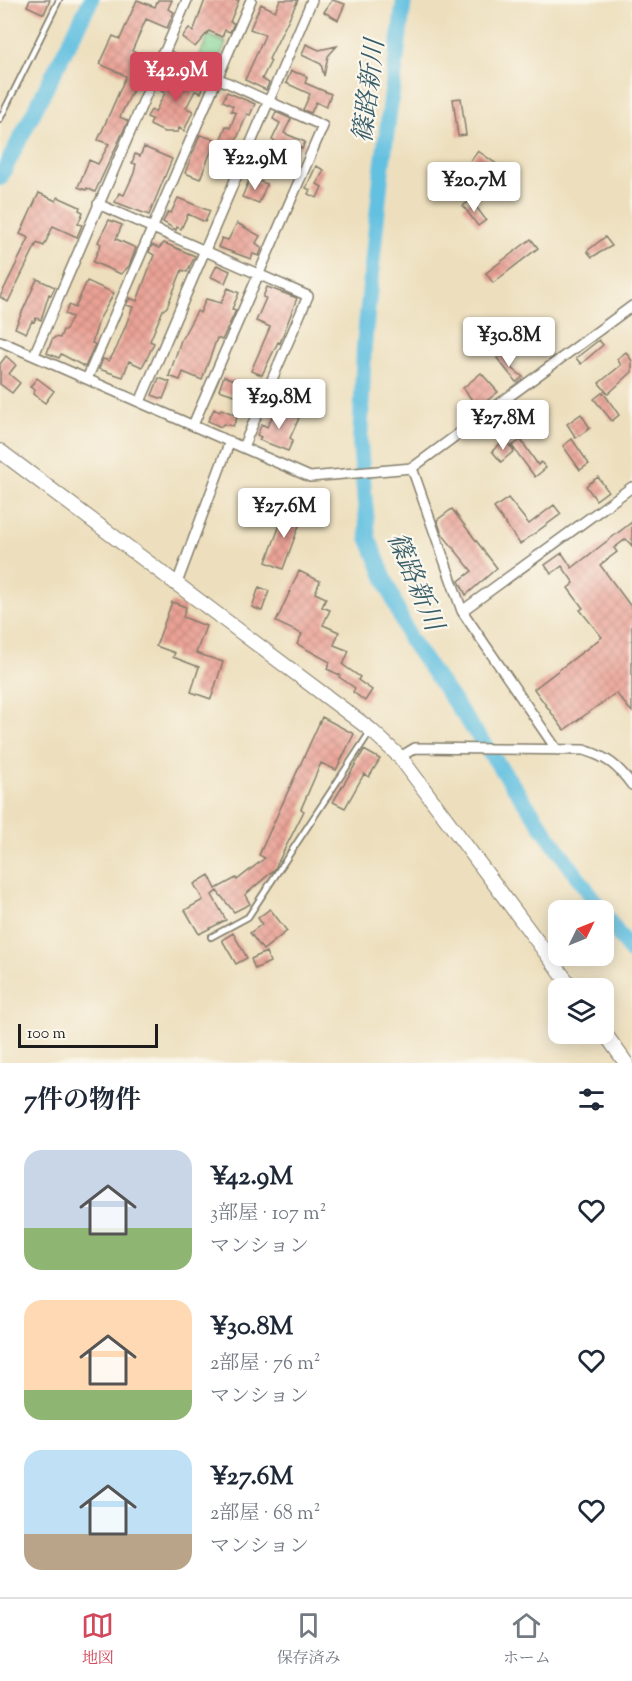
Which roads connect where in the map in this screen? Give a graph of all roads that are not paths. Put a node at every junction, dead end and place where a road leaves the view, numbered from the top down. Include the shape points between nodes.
1 (58, 0) edge
2 (187, 0) edge
3 (251, 0) edge
4 (312, 0) edge
5 (162, 53) junction
6 (217, 79) junction
7 (267, 101) junction
8 (0, 119) edge
9 (98, 204) junction
10 (151, 228) junction
11 (203, 251) junction
12 (258, 273) junction
13 (632, 306) edge
14 (0, 341) edge
15 (34, 355) junction
16 (87, 379) junction
17 (140, 402) junction
18 (193, 425) junction
19 (230, 441) junction
20 (243, 447) junction
21 (0, 451) edge
22 (412, 468) junction
23 (632, 487) edge
24 (177, 583) junction
25 (462, 611) junction
26 (371, 730) junction
27 (556, 750) junction
28 (400, 757) junction
29 (632, 785) edge
30 (211, 937) dead end
31 (565, 978) edge
32 (612, 1044) edge
33 (626, 1063) edge

1 - 8 lane
2 - 5 street
3 - 6 street
4 - 7 street
5 - 6 street
5 - 9 street
6 - 7 street
6 - 10 street
7 - 11 street
7 - 12 street via 323,126
9 - 10 street
9 - 15 street
10 - 11 street
10 - 16 street
11 - 12 street
11 - 17 street
12 - 18 street
12 - 20 street via 308,296
13 - 22 street
14 - 15 street
15 - 16 street
16 - 17 street
17 - 18 street
18 - 19 street
19 - 20 street
19 - 24 street
20 - 22 street via 315,477
21 - 24 street
22 - 25 street
23 - 25 street
24 - 26 street
25 - 27 street
26 - 28 street
26 - 30 lane via 248,917
27 - 28 street via 415,748
27 - 29 street via 584,750 602,755
28 - 31 street
32 - 33 street

